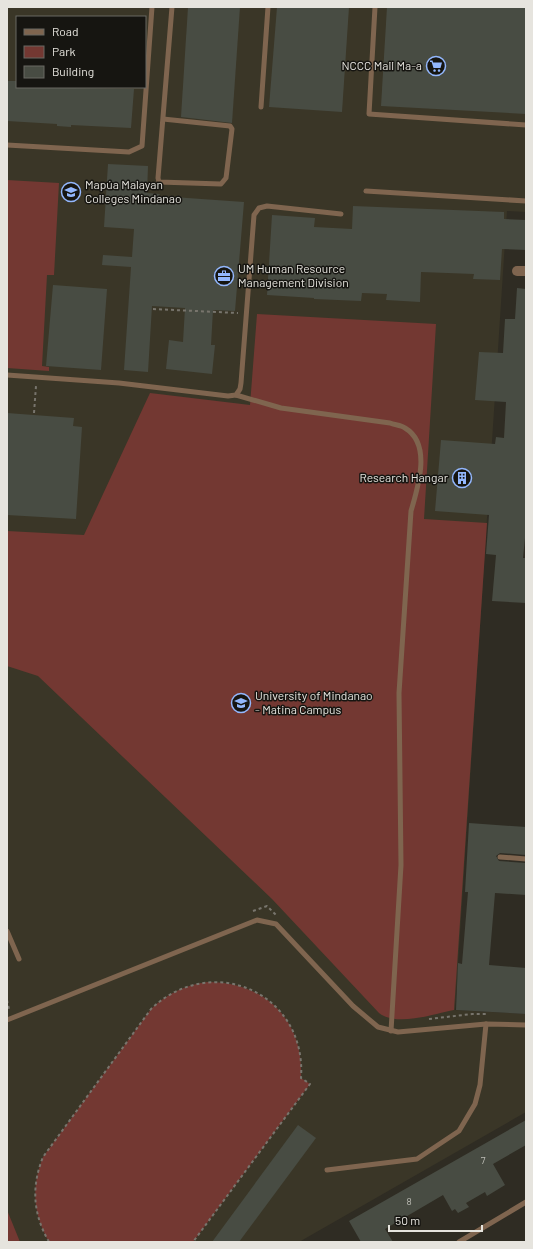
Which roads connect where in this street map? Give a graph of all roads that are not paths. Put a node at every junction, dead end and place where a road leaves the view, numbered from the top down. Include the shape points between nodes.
1 (152, 7) edge
2 (172, 7) edge
3 (268, 7) edge
4 (375, 7) edge
5 (261, 107) dead end
6 (162, 119) junction
7 (526, 125) edge
8 (7, 145) edge
9 (366, 191) dead end
10 (526, 201) edge
11 (341, 214) dead end
12 (7, 375) edge
13 (236, 395) junction
14 (500, 857) dead end
15 (526, 859) edge
16 (7, 931) edge
17 (19, 959) dead end
18 (7, 1020) edge
19 (486, 1024) junction
20 (526, 1025) edge
21 (391, 1031) junction
22 (327, 1170) dead end
23 (526, 1202) edge
24 (459, 1242) edge

1 - 8 lane via 142,146 129,152
2 - 6 lane
3 - 5 lane
4 - 7 lane via 369,114
6 - 6 lane via 159,182 221,184 226,178 232,129 230,126
9 - 10 lane
11 - 13 lane via 267,206 259,208 254,215 241,383
12 - 13 lane
13 - 21 lane via 281,408 390,423 405,428 415,437 421,457 419,483 411,511 400,693 401,865
14 - 15 lane
16 - 17 lane
18 - 21 lane via 257,920 276,924 366,1018 378,1027
19 - 20 lane
19 - 21 lane
19 - 22 lane via 480,1084 475,1104 459,1131 418,1158
23 - 24 lane

